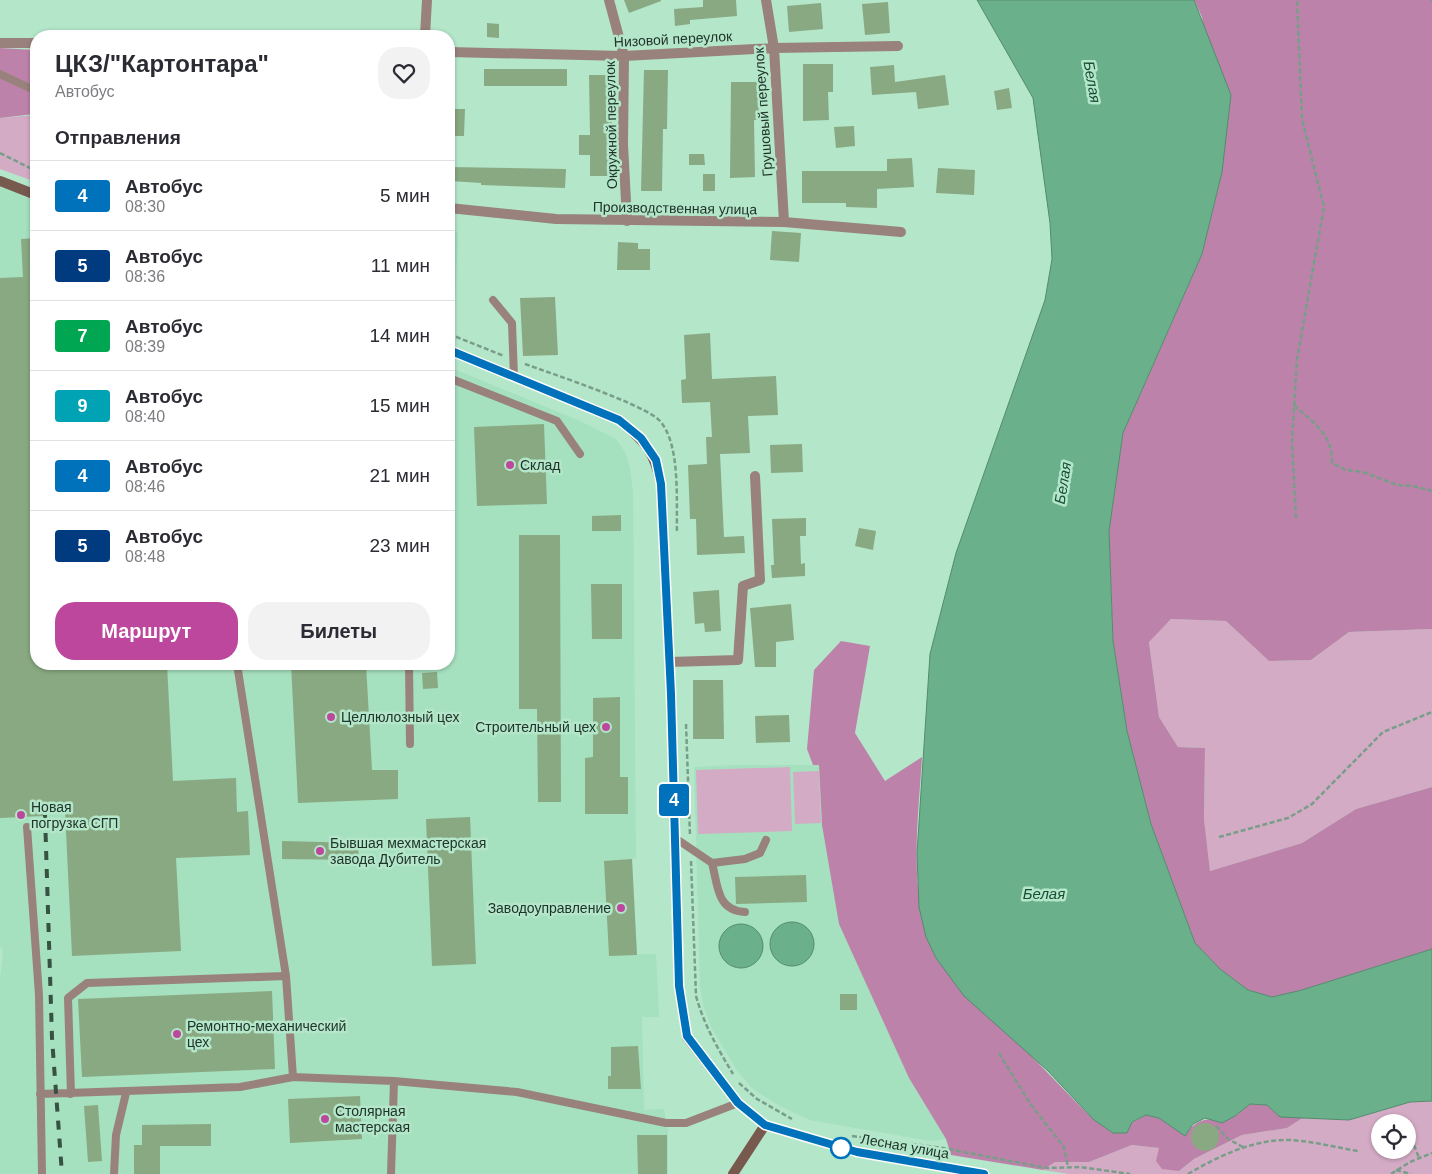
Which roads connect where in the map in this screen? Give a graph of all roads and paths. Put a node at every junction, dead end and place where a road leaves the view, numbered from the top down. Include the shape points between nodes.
1 (427, 0) edge
2 (609, 0) edge
3 (766, 0) edge
4 (1298, 0) edge
5 (425, 30) edge
6 (0, 43) edge
7 (30, 43) edge
8 (898, 46) dead end
9 (774, 48) junction
10 (455, 52) edge
11 (624, 56) junction
12 (0, 74) edge
13 (30, 88) edge
14 (0, 153) edge
15 (30, 168) edge
16 (0, 181) edge
17 (30, 193) edge
18 (455, 209) edge
19 (627, 221) junction
20 (784, 222) junction
21 (901, 232) dead end
22 (493, 300) dead end
23 (455, 352) edge
24 (514, 377) junction
25 (455, 380) edge
26 (1294, 406) junction
27 (580, 454) dead end
28 (755, 476) dead end
29 (1432, 491) edge
30 (1296, 518) dead end
31 (669, 662) junction
32 (237, 670) edge
33 (409, 670) edge
34 (1432, 712) edge
35 (410, 744) dead end
36 (27, 827) dead end
37 (1219, 837) dead end
38 (675, 838) junction
39 (766, 840) dead end
40 (712, 863) junction
41 (746, 912) dead end
42 (286, 976) junction
43 (999, 1053) dead end
44 (293, 1077) junction
45 (394, 1081) junction
46 (126, 1093) junction
47 (40, 1094) junction
48 (71, 1094) junction
49 (738, 1103) junction
50 (765, 1125) junction
51 (1216, 1126) dead end
52 (873, 1139) dead end
53 (1243, 1147) junction
54 (1416, 1150) edge
55 (1358, 1151) dead end
56 (1432, 1153) edge
57 (1419, 1158) junction
58 (1068, 1167) junction
59 (1396, 1170) junction
60 (42, 1174) edge
61 (114, 1174) edge
62 (391, 1174) edge
63 (733, 1174) edge
64 (984, 1174) edge
65 (1130, 1174) edge
66 (1188, 1174) edge
67 (1391, 1174) edge
68 (1410, 1174) edge

1 - 5 street
2 - 11 street, Окружной переулок
3 - 9 street, Грушовый переулок
4 - 26 path via 1302,119 1324,207 1297,359
6 - 7 street
8 - 9 street, Низовой переулок
9 - 11 street, Низовой переулок
9 - 20 street, Грушовый переулок
10 - 11 street, Низовой переулок
11 - 19 street, Окружной переулок via 623,144
12 - 13 lane
14 - 15 path
16 - 17 main road
18 - 19 street, Производственная улица via 556,219
19 - 20 street, Производственная улица
20 - 21 street, Производственная улица
22 - 24 lane via 512,323
23 - 24 main road
24 - 31 main road via 619,420 641,438 656,460 661,484
25 - 27 lane via 557,420
26 - 29 path via 1329,438 1332,463 1397,485
26 - 30 path via 1292,442
28 - 31 street via 760,580 743,586 738,660
31 - 38 main road
32 - 42 lane
33 - 35 lane
34 - 37 path via 1383,732 1312,804 1288,818
36 - 47 lane via 39,995
38 - 40 lane
38 - 49 main road via 679,986 687,1036
39 - 40 lane via 760,853 745,859
40 - 41 lane via 723,903 728,909
42 - 44 lane
42 - 48 lane via 87,983 68,998
43 - 58 path via 1031,1105 1064,1146
44 - 45 lane
44 - 46 lane via 240,1087
45 - 49 lane via 517,1092 666,1123 686,1123
45 - 62 lane
46 - 48 lane
46 - 61 lane via 116,1135
47 - 48 lane
47 - 60 lane
49 - 50 main road
50 - 63 main road
50 - 64 main road, Лесная улица via 857,1152
51 - 53 path via 1228,1139
52 - 58 path via 993,1156 1047,1168
53 - 55 path via 1300,1140
53 - 66 path
54 - 57 path
56 - 57 path
57 - 59 path
58 - 65 path
59 - 67 path
59 - 68 path

